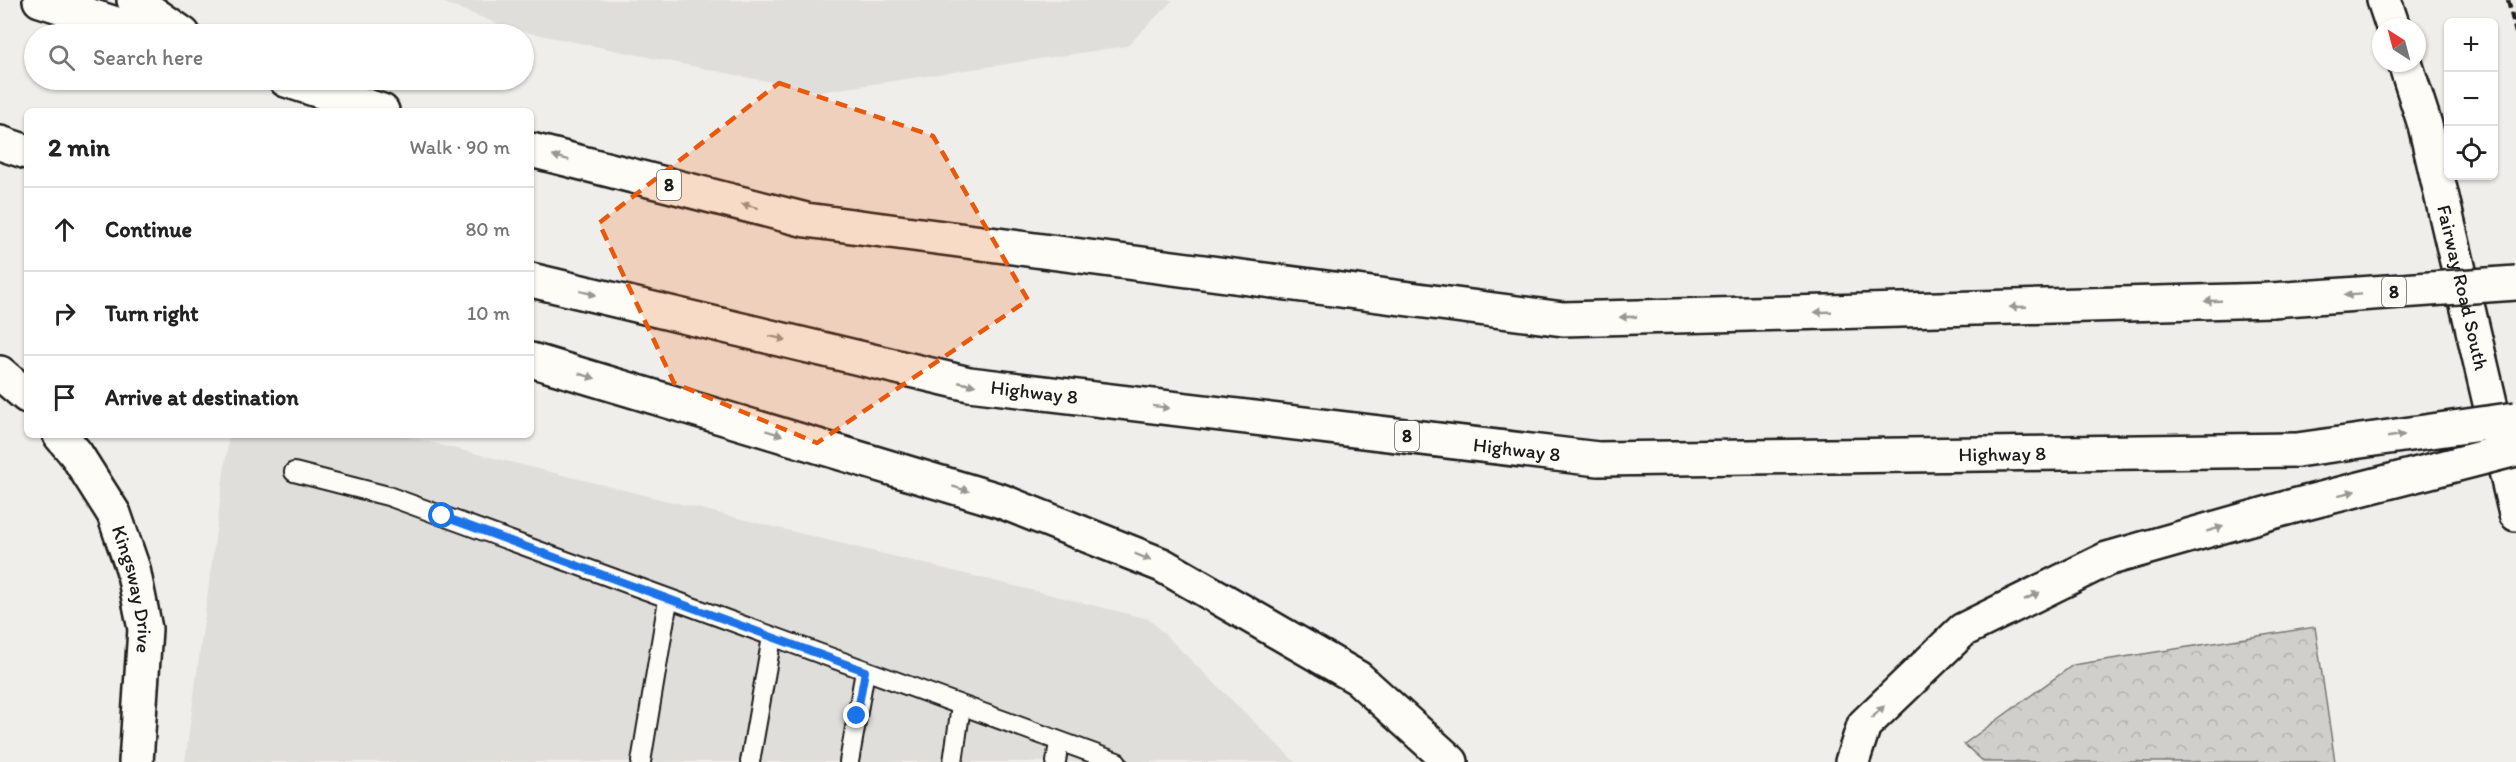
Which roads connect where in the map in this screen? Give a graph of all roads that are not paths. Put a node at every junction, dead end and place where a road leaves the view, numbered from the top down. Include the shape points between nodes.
1 (40, 0) edge
2 (134, 0) edge
3 (2384, 0) edge
4 (2390, 18) edge
5 (116, 24) edge
6 (169, 24) edge
7 (2408, 72) edge
8 (317, 90) edge
9 (373, 108) edge
10 (0, 143) edge
11 (24, 151) edge
12 (534, 151) edge
13 (534, 281) edge
14 (2516, 283) edge
15 (534, 361) edge
16 (0, 373) edge
17 (24, 393) edge
18 (2516, 419) edge
19 (63, 438) edge
20 (2516, 449) edge
21 (294, 472) dead end
22 (2516, 514) edge
23 (668, 600) junction
24 (772, 637) junction
25 (865, 671) junction
26 (962, 706) junction
27 (1059, 742) junction
28 (136, 762) edge
29 (640, 762) edge
30 (750, 762) edge
31 (849, 762) edge
32 (953, 762) edge
33 (1056, 762) edge
34 (1117, 762) edge
35 (1451, 762) edge
36 (1852, 762) edge

1 - 5 main road
2 - 6 main road
3 - 4 main road
7 - 22 main road, Fairway Road South via 2425,125
8 - 9 main road
10 - 11 main road
14 -> 12 main road, 8, bridge via 2272,300 1563,319 806,220
13 -> 18 main road, Highway 8 / 8, bridge via 969,384 1598,459 2297,450
15 -> 35 main road via 1001,501 1162,565 1358,678
16 - 17 main road
19 - 28 main road, Kingsway Drive via 114,514 133,569 145,628
36 -> 20 main road, bridge via 1864,725 1963,630 2107,559
21 - 23 lane via 388,496
23 - 24 lane
23 - 29 lane
24 - 25 lane
24 - 30 lane
25 - 26 lane
25 - 31 lane
26 - 27 lane
26 - 32 lane
27 - 33 lane
27 - 34 lane

